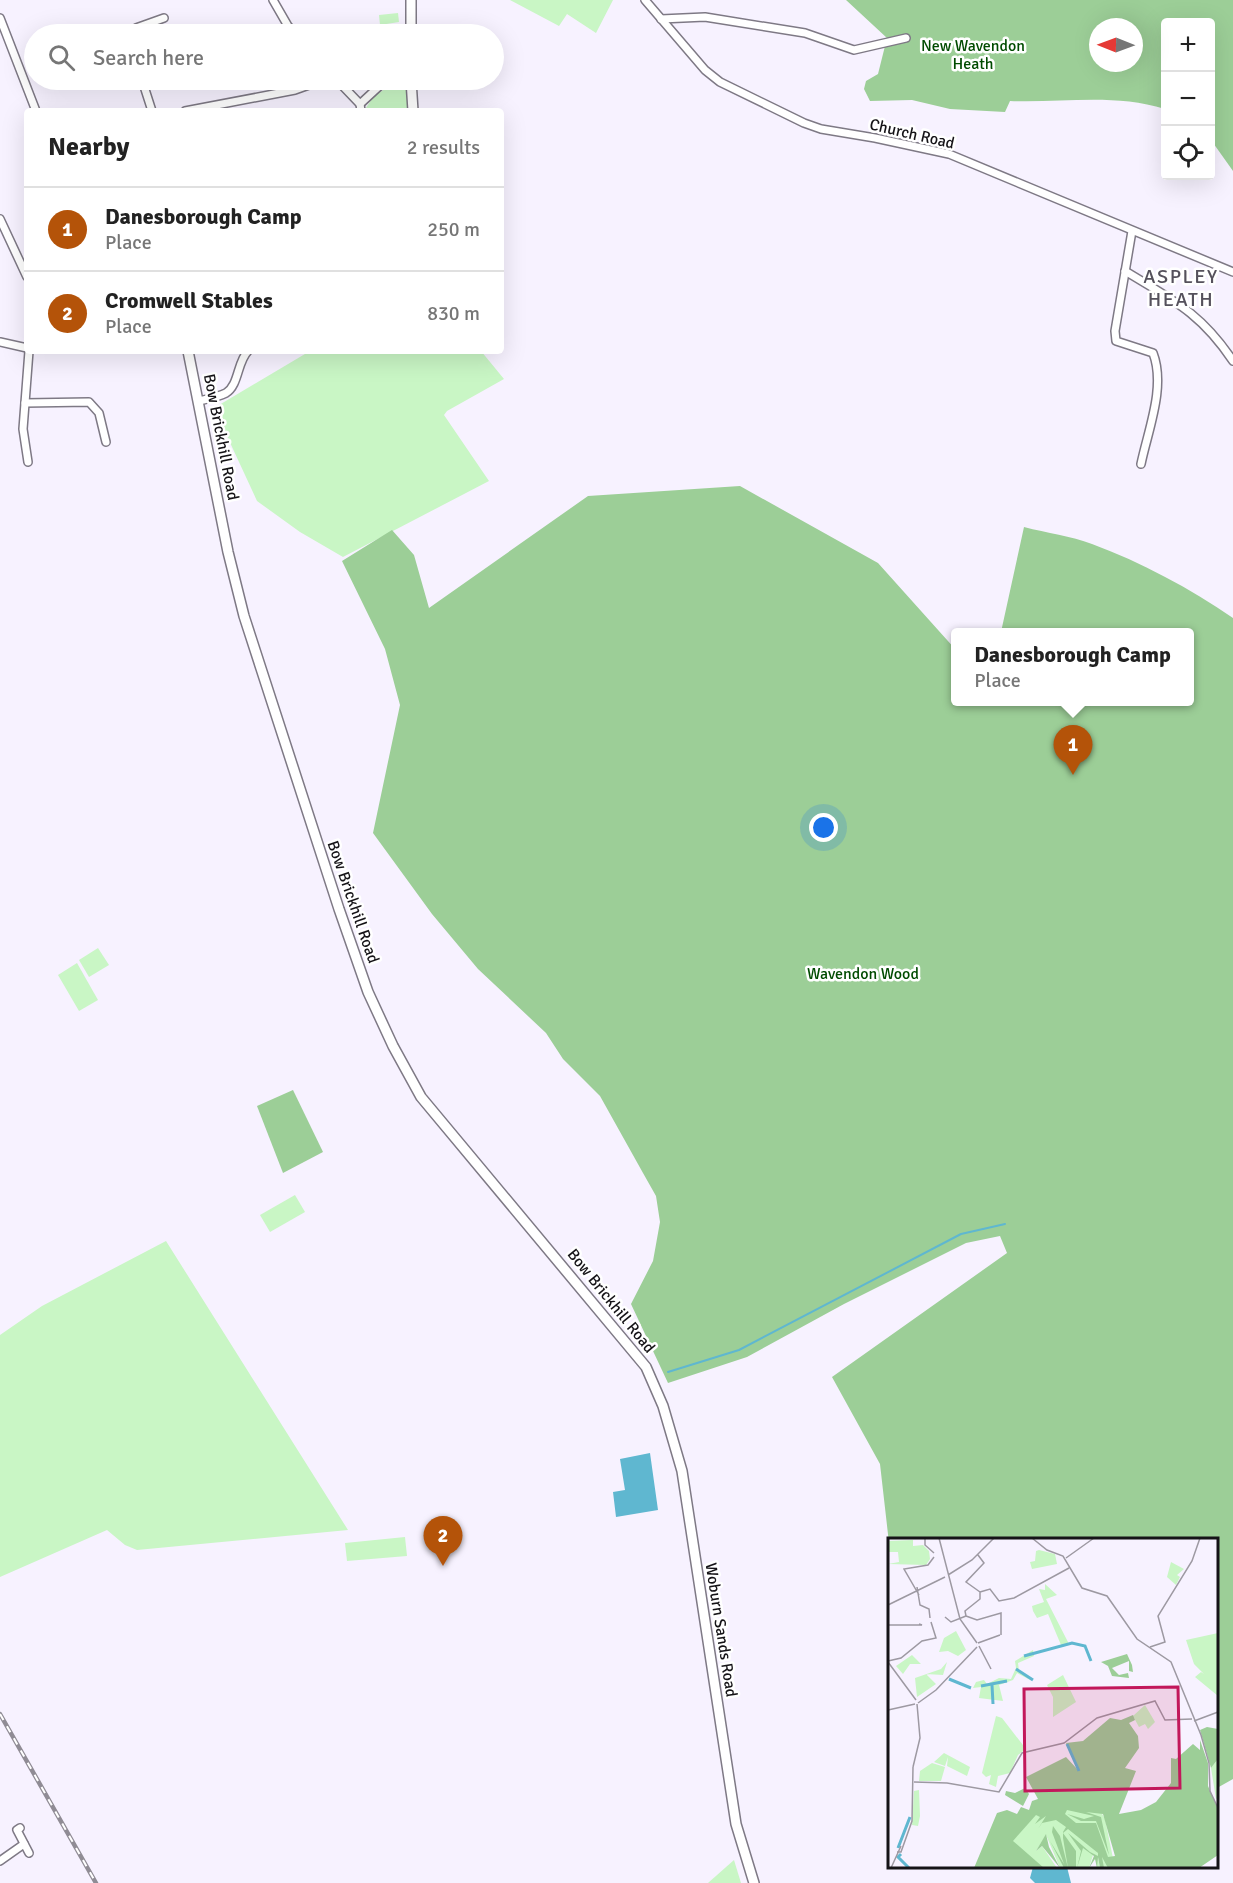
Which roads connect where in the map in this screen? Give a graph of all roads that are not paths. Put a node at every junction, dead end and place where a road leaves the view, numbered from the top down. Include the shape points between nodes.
1 (273, 0) edge
2 (411, 0) edge
3 (645, 0) edge
4 (0, 18) edge
5 (164, 18) dead end
6 (661, 19) junction
7 (147, 24) edge
8 (287, 24) edge
9 (411, 24) edge
10 (906, 38) dead end
11 (24, 80) edge
12 (28, 90) edge
13 (145, 90) edge
14 (289, 90) edge
15 (346, 90) edge
16 (376, 90) edge
17 (412, 90) edge
18 (360, 107) edge
19 (35, 108) edge
20 (151, 108) edge
21 (200, 108) edge
22 (413, 108) edge
23 (0, 219) edge
24 (1132, 231) junction
25 (24, 271) edge
26 (1125, 271) junction
27 (1233, 272) edge
28 (0, 342) edge
29 (24, 349) edge
30 (28, 354) edge
31 (189, 354) edge
32 (245, 354) edge
33 (1233, 361) edge
34 (199, 401) junction
35 (25, 403) junction
36 (106, 442) dead end
37 (28, 462) dead end
38 (1141, 464) dead end
39 (653, 1384) joint
40 (20, 1828) dead end
41 (24, 1844) junction
42 (29, 1853) dead end
43 (0, 1861) edge
44 (754, 1883) edge

1 - 8 street
2 - 9 street
3 - 6 street, Church Road
4 - 11 street
5 - 7 street
6 - 10 street via 705,17 805,33 854,50
6 - 24 street, Church Road via 720,82 804,123 949,154
12 - 19 street
13 - 20 street
14 - 21 street
15 - 18 street
16 - 18 street
17 - 22 street
23 - 25 street
24 - 26 street
24 - 27 street, Church Road
26 - 33 street via 1190,311 1215,334
26 - 38 street via 1116,341 1153,353 1158,367
28 - 29 street
30 - 35 street
31 - 34 street, Bow Brickhill Road
32 - 34 street via 231,388
34 - 39 street, Bow Brickhill Road via 244,616 368,992 421,1097 611,1323 646,1367
35 - 36 street via 89,402 99,413
35 - 37 street via 23,429
39 - 44 street, Woburn Sands Road via 682,1471 736,1824
40 - 41 street via 17,1830
41 - 42 street
41 - 43 street

